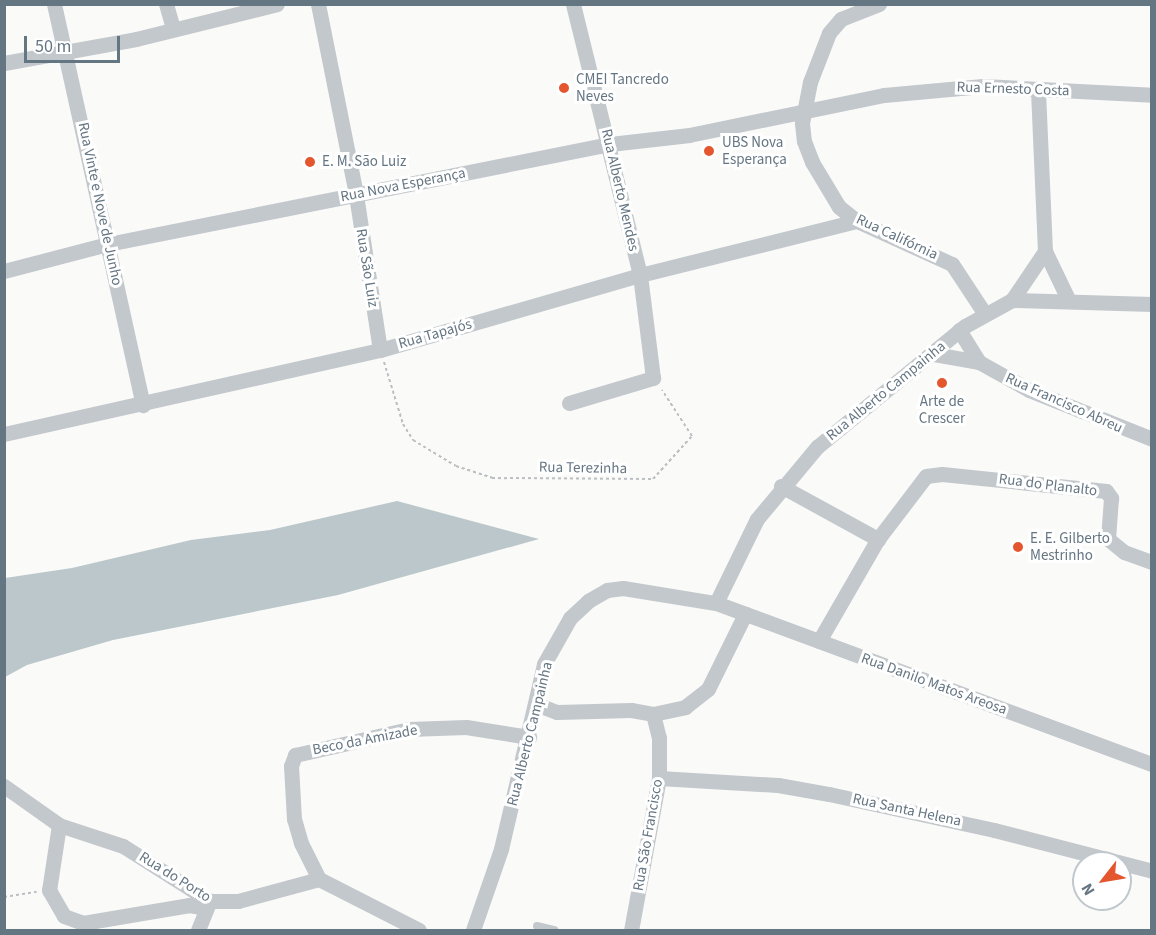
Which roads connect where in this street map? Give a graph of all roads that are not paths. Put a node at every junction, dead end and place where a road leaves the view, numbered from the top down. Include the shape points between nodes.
1 (54, 4) edge
2 (166, 4) edge
3 (277, 4) edge
4 (318, 4) edge
5 (573, 4) edge
6 (872, 5) edge
7 (173, 29) junction
8 (67, 53) junction
9 (4, 63) edge
10 (1038, 91) junction
11 (1152, 95) edge
12 (804, 111) junction
13 (610, 144) junction
14 (356, 195) junction
15 (857, 221) junction
16 (108, 244) junction
17 (1045, 251) junction
18 (4, 271) edge
19 (640, 275) junction
20 (1068, 299) junction
21 (1012, 300) junction
22 (1152, 304) edge
23 (985, 314) junction
24 (959, 330) junction
25 (380, 350) junction
26 (934, 354) junction
27 (979, 362) junction
28 (569, 403) dead end
29 (144, 405) junction
30 (7, 434) edge
31 (1152, 439) edge
32 (781, 486) junction
33 (878, 539) junction
34 (1152, 562) edge
35 (716, 603) junction
36 (745, 614) junction
37 (819, 641) junction
38 (536, 704) junction
39 (653, 714) junction
40 (529, 737) junction
41 (1152, 764) edge
42 (659, 778) junction
43 (4, 786) edge
44 (59, 825) junction
45 (1152, 871) edge
46 (319, 879) junction
47 (208, 905) junction
48 (537, 926) dead end
49 (198, 930) edge
50 (419, 930) edge
51 (473, 930) edge
52 (555, 930) edge
53 (631, 930) edge

1 - 8 street, Rua Vinte e Nove de Junho
2 - 7 street
3 - 7 street
4 - 14 street, Rua São Luiz
5 - 13 street, Rua Alberto Mendes
6 - 12 street, Rua Califórnia via 841,19 829,33 815,66
7 - 8 street
8 - 9 street
8 - 16 street, Rua Vinte e Nove de Junho
10 - 11 street, Rua Ernesto Costa
10 - 12 street, Rua Ernesto Costa via 983,86 924,89
10 - 17 street
12 - 13 street, Rua Nova Esperança via 689,135
12 - 15 street, Rua Califórnia via 804,141 812,162 839,207
13 - 14 street, Rua Nova Esperança
13 - 19 street, Rua Alberto Mendes
14 - 16 street, Rua Nova Esperança
14 - 25 street, Rua São Luiz
15 - 19 street, Rua Tapajós
15 - 23 street, Rua Califórnia via 952,264
16 - 18 street, Rua Nova Esperança
16 - 29 street, Rua Vinte e Nove de Junho
17 - 20 street
17 - 21 street
19 - 25 street, Rua Tapajós
19 - 28 street, Rua Alberto Mendes via 653,378
20 - 21 street, Rua Alberto Campainha
20 - 22 street, Rua Alberto Campainha
21 - 23 street, Rua Alberto Campainha
23 - 24 street, Rua Alberto Campainha
24 - 26 street, Rua Alberto Campainha
24 - 27 street, Rua Francisco Abreu
25 - 29 street, Rua Tapajós
26 - 27 street, Rua Francisco Abreu
26 - 32 street, Rua Alberto Campainha via 854,414
27 - 31 street, Rua Francisco Abreu via 1029,390
29 - 30 street, Rua Tapajós
32 - 33 street
32 - 35 street, Rua Alberto Campainha via 757,519
33 - 34 street, Rua do Planalto via 926,476 942,474 1106,491 1111,498 1108,539 1124,552
33 - 37 street
35 - 36 street, Rua Danilo Matos Areosa
35 - 38 street, Rua Alberto Campainha via 623,588 607,590 570,618 544,664
36 - 37 street, Rua Danilo Matos Areosa
36 - 39 street via 708,690 685,707
37 - 41 street, Rua Danilo Matos Areosa
38 - 39 street via 557,712 631,710
38 - 40 street, Rua Alberto Campainha
39 - 42 street, Rua São Francisco via 659,738
40 - 46 street, Beco da Amizade via 466,727 409,729 296,755 291,766 294,819 304,852
40 - 51 street, Rua Alberto Campainha via 501,849
42 - 45 street, Rua Santa Helena via 778,785 840,796 983,827
42 - 53 street, Rua São Francisco
43 - 44 street, Rua do Porto
44 - 47 street, Rua do Porto via 123,846
44 - 47 street via 49,890 57,911 83,923
46 - 47 street, Rua do Porto
46 - 50 street
47 - 49 street
48 - 52 lane

